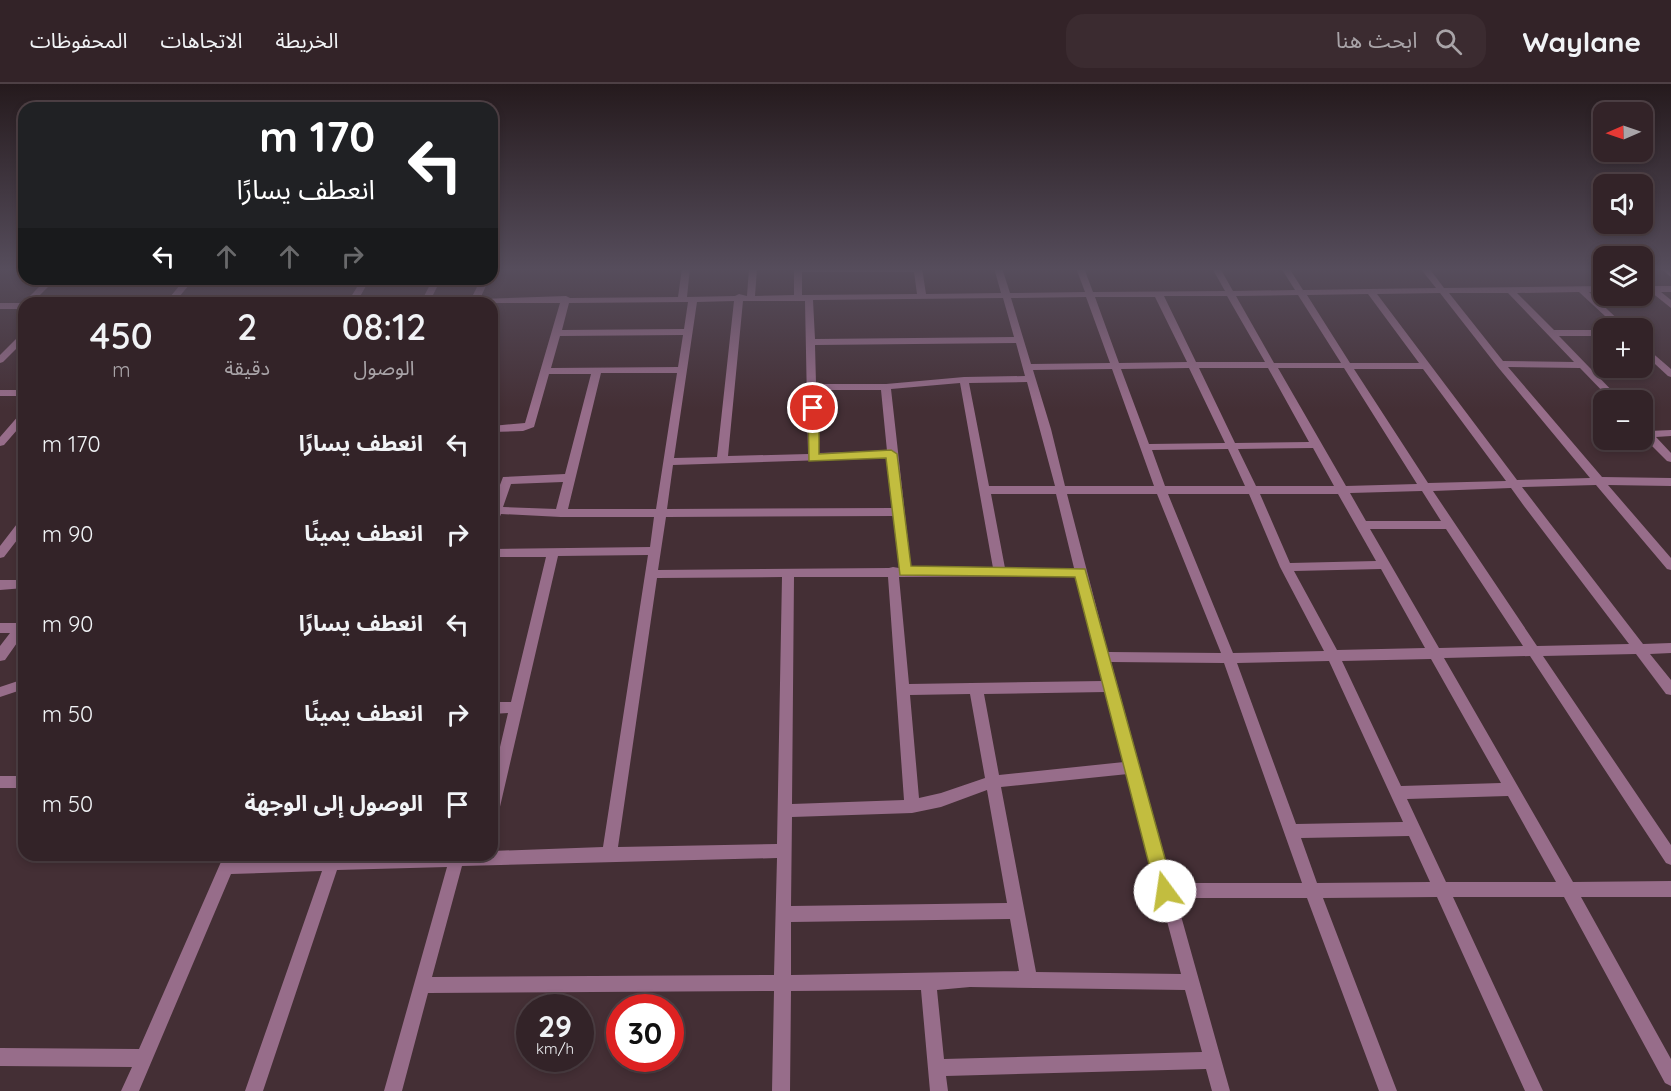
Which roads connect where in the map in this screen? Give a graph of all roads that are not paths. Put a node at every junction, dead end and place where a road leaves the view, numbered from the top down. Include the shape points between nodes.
1 (561, 315) edge
2 (688, 315) edge
3 (737, 315) edge
4 (810, 315) edge
5 (1010, 315) edge
6 (1095, 315) edge
7 (1168, 315) edge
8 (1243, 315) edge
9 (1316, 315) edge
10 (1388, 315) edge
11 (1462, 315) edge
12 (1534, 315) edge
13 (688, 332) junction
14 (556, 333) junction
15 (1552, 333) junction
16 (1593, 333) edge
17 (1018, 339) junction
18 (18, 342) edge
19 (812, 342) junction
20 (18, 354) edge
21 (3, 357) edge
22 (1653, 357) edge
23 (1500, 364) junction
24 (1192, 365) junction
25 (1270, 365) junction
26 (1347, 365) junction
27 (1583, 365) junction
28 (1114, 366) junction
29 (1427, 366) junction
30 (597, 370) junction
31 (682, 370) junction
32 (546, 371) junction
33 (1028, 373) junction
34 (1671, 374) edge
35 (964, 380) junction
36 (813, 387) junction
37 (886, 387) junction
38 (1607, 390) edge
39 (0, 393) edge
40 (18, 393) edge
41 (18, 423) edge
42 (498, 429) edge
43 (1653, 432) edge
44 (1671, 433) edge
45 (1653, 440) edge
46 (0, 443) edge
47 (1315, 444) junction
48 (1231, 445) junction
49 (1145, 447) junction
50 (891, 454) junction
51 (813, 458) junction
52 (1671, 459) edge
53 (722, 460) junction
54 (669, 462) junction
55 (569, 478) junction
56 (507, 480) junction
57 (498, 481) edge
58 (1599, 482) junction
59 (1671, 482) edge
60 (1513, 484) junction
61 (1426, 488) junction
62 (1252, 489) junction
63 (985, 490) junction
64 (1062, 490) junction
65 (1161, 490) junction
66 (1341, 490) junction
67 (498, 501) edge
68 (498, 510) edge
69 (899, 512) junction
70 (561, 513) junction
71 (660, 513) junction
72 (1361, 525) junction
73 (1449, 525) junction
74 (18, 532) edge
75 (654, 551) junction
76 (553, 552) junction
77 (498, 553) edge
78 (0, 554) edge
79 (1383, 566) junction
80 (1671, 566) edge
81 (1286, 567) junction
82 (899, 571) junction
83 (1000, 572) junction
84 (1080, 572) junction
85 (788, 573) junction
86 (651, 574) junction
87 (18, 584) edge
88 (0, 585) edge
89 (18, 626) edge
90 (0, 628) edge
91 (18, 633) edge
92 (1639, 648) junction
93 (1671, 648) edge
94 (1535, 652) junction
95 (1435, 654) junction
96 (1334, 655) junction
97 (0, 656) edge
98 (1104, 657) junction
99 (1229, 658) junction
100 (18, 686) edge
101 (1111, 686) junction
102 (976, 689) junction
103 (902, 690) junction
104 (1671, 690) edge
105 (0, 692) edge
106 (516, 707) junction
107 (498, 708) edge
108 (1134, 767) junction
109 (498, 780) edge
110 (0, 782) edge
111 (18, 782) edge
112 (991, 782) junction
113 (1512, 789) junction
114 (1397, 793) junction
115 (912, 806) junction
116 (786, 811) junction
117 (1414, 829) junction
118 (1291, 831) junction
119 (784, 851) junction
120 (609, 854) junction
121 (498, 857) edge
122 (1671, 858) edge
123 (229, 861) edge
124 (425, 861) edge
125 (456, 861) edge
126 (332, 864) junction
127 (1441, 888) junction
128 (1568, 888) junction
129 (1671, 889) edge
130 (1312, 890) junction
131 (1165, 891) junction
132 (1016, 911) junction
133 (784, 914) junction
134 (1029, 980) junction
135 (928, 981) junction
136 (1189, 982) junction
137 (783, 983) junction
138 (422, 985) junction
139 (0, 1057) edge
140 (144, 1058) junction
141 (1212, 1060) junction
142 (937, 1068) junction
143 (1671, 1077) edge
144 (130, 1091) edge
145 (254, 1091) edge
146 (393, 1091) edge
147 (781, 1091) edge
148 (939, 1091) edge
149 (1221, 1091) edge
150 (1388, 1091) edge
151 (1534, 1091) edge

1 - 14 street
2 - 13 street
3 - 53 street
4 - 19 street
5 - 17 street
6 - 28 street
7 - 24 street
8 - 25 street
9 - 26 street
10 - 29 street
11 - 23 street
12 - 15 street
13 - 14 street
13 - 31 street
14 - 32 street
15 - 16 street
15 - 27 street
17 - 19 street
17 - 33 street
18 - 21 street
19 - 36 street
20 - 21 street
22 - 34 street
23 - 27 street
23 - 58 street
24 - 25 street
24 - 28 street
24 - 48 street
25 - 26 street
25 - 47 street
26 - 29 street
26 - 61 street
27 - 38 street
28 - 33 street
28 - 49 street
29 - 60 street
30 - 31 street
30 - 32 street
30 - 55 street
31 - 54 street
32 - 42 street via 530,425
33 - 35 street
33 - 64 street
35 - 37 street
35 - 63 street
36 - 37 street
36 - 51 street
37 - 50 street
39 - 40 street
41 - 46 street
43 - 44 street
45 - 52 street
47 - 48 street
47 - 66 street
48 - 49 street
48 - 62 street
49 - 65 street
50 - 51 street
50 - 69 street
51 - 53 street
53 - 54 street
54 - 71 street
55 - 56 street
55 - 70 street
56 - 57 street
56 - 67 street
58 - 59 street
58 - 60 street
58 - 80 street
60 - 61 street
60 - 92 street
61 - 66 street
61 - 73 street
62 - 65 street
62 - 66 street
62 - 81 street
63 - 64 street
63 - 83 street
64 - 65 street
64 - 84 street
65 - 99 street
66 - 72 street
68 - 70 street
69 - 71 street
69 - 82 street
70 - 71 street
71 - 75 street
72 - 73 street
72 - 79 street
73 - 94 street
74 - 78 street
75 - 76 street
75 - 86 street
76 - 77 street
76 - 106 street
79 - 81 street
79 - 95 street
81 - 96 street
82 - 83 street
82 - 85 street
82 - 103 street
83 - 84 street
84 - 98 street
85 - 86 street
85 - 116 street
86 - 120 street
87 - 88 street
89 - 90 street
91 - 97 street
92 - 93 street
92 - 94 street
92 - 104 street
94 - 95 street
94 - 122 street
95 - 96 street
95 - 113 street
96 - 99 street
96 - 114 street
98 - 99 street
98 - 101 street
99 - 118 street
100 - 105 street
101 - 102 street
101 - 108 street
102 - 103 street
102 - 112 street
103 - 115 street
106 - 107 street
106 - 109 street
108 - 112 street
108 - 131 street
110 - 111 street
112 - 115 street
112 - 132 street
113 - 114 street
113 - 128 street
114 - 117 street
115 - 116 street
116 - 119 street
117 - 118 street
117 - 127 street
118 - 130 street
119 - 120 street
119 - 133 street
120 - 121 street
123 - 126 street
123 - 140 street
124 - 126 street
125 - 138 street
126 - 145 street
127 - 128 street
127 - 130 street
127 - 151 street
128 - 129 street
128 - 143 street
130 - 131 street
130 - 150 street
131 - 136 street
132 - 133 street
132 - 134 street
133 - 137 street
134 - 135 street
134 - 136 street
135 - 137 street
135 - 142 street
136 - 141 street
137 - 138 street
137 - 147 street
138 - 146 street
139 - 140 street
140 - 144 street
141 - 142 street
141 - 149 street
142 - 148 street

